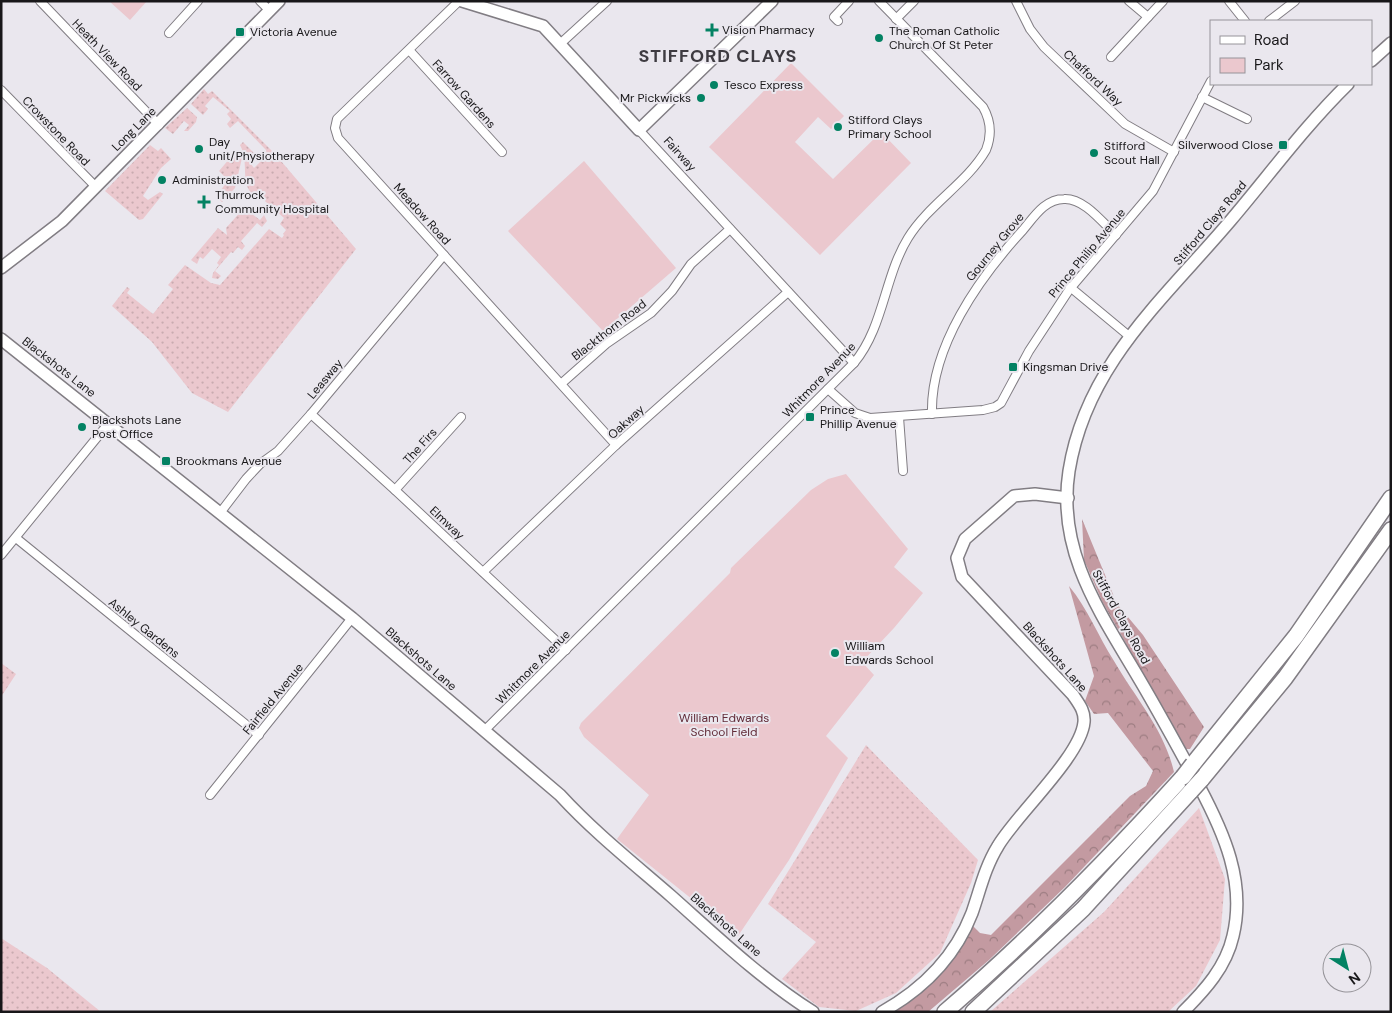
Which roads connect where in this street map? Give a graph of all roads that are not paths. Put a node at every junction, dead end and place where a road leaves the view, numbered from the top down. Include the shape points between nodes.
1 (40, 1) edge
2 (198, 1) edge
3 (260, 1) edge
4 (279, 1) edge
5 (460, 1) edge
6 (607, 1) edge
7 (772, 1) edge
8 (849, 1) edge
9 (879, 1) edge
10 (914, 1) edge
11 (1016, 1) edge
12 (1130, 1) edge
13 (1163, 1) edge
14 (1229, 1) edge
15 (1295, 1) edge
16 (270, 11) junction
17 (1148, 16) junction
18 (896, 19) junction
19 (1244, 20) edge
20 (1270, 20) edge
21 (838, 22) dead end
22 (169, 33) dead end
23 (1391, 43) edge
24 (560, 44) junction
25 (410, 51) junction
26 (1111, 57) dead end
27 (1372, 60) edge
28 (1210, 83) edge
29 (1347, 85) edge
30 (1, 90) edge
31 (1202, 97) junction
32 (1247, 119) dead end
33 (159, 125) junction
34 (639, 130) junction
35 (502, 152) dead end
36 (1174, 152) junction
37 (96, 187) junction
38 (730, 229) junction
39 (1116, 235) junction
40 (444, 255) junction
41 (1, 268) edge
42 (1070, 288) junction
43 (788, 292) junction
44 (1129, 336) junction
45 (1, 339) edge
46 (854, 363) junction
47 (562, 383) junction
48 (828, 389) junction
49 (311, 414) junction
50 (932, 414) junction
51 (461, 416) dead end
52 (899, 418) junction
53 (108, 424) junction
54 (616, 445) junction
55 (903, 471) dead end
56 (395, 490) junction
57 (1068, 498) junction
58 (1391, 498) edge
59 (220, 513) junction
60 (1391, 530) edge
61 (16, 538) junction
62 (2, 554) edge
63 (483, 572) junction
64 (352, 618) junction
65 (566, 650) junction
66 (484, 731) junction
67 (258, 735) junction
68 (210, 795) dead end
69 (813, 1012) edge
70 (882, 1012) edge
71 (945, 1012) edge
72 (973, 1012) edge
73 (1183, 1012) edge

1 - 33 street, Heath View Road
2 - 22 street
3 - 16 street
4 - 16 street, Long Lane
5 - 24 street, Fairway via 533,21 543,26
5 - 25 street, Meadow Road
6 - 24 street
7 - 34 street
8 - 21 street via 834,17
9 - 18 street, Whitmore Avenue
10 - 18 street
11 - 36 street, Chafford Way via 1030,29 1070,72 1125,124
12 - 17 street
13 - 17 street
14 - 19 street
15 - 20 street
16 - 33 street, Long Lane
17 - 26 street
18 - 46 street, Whitmore Avenue via 980,104 988,118 990,135 982,156 908,238 872,334
23 - 27 street
24 - 34 street, Fairway
25 - 35 street, Farrow Gardens
25 - 40 street, Meadow Road via 348,107 337,119 335,128 338,138
28 - 31 street, Prince Philip Avenue
29 - 44 street, Stifford Clays Road via 1299,135 1199,258
30 - 37 street, Crowstone Road
31 - 32 street
31 - 36 street, Prince Philip Avenue
33 - 37 street, Long Lane
34 - 38 street, Fairway
36 - 39 street, Prince Philip Avenue via 1153,191
37 - 41 street, Long Lane via 62,221
38 - 43 street, Fairway
38 - 47 street, Blackthorn Road via 691,264 651,313 606,344
39 - 42 street, Prince Philip Avenue
39 - 50 street, Gourney Grove via 1073,200 1054,200 1042,208 994,263 969,298 933,383
40 - 47 street, Meadow Road
40 - 49 street, Leasway
42 - 44 street
42 - 50 street, Prince Philip Avenue via 1050,316 1001,403 983,410
43 - 46 street, Fairway
43 - 54 street, Oakway
44 - 57 street, Stifford Clays Road via 1099,383 1077,435 1069,473
45 - 53 street, Blackshots Lane
46 - 48 street, Whitmore Avenue
47 - 54 street, Meadow Road
48 - 52 street, Prince Philip Avenue via 862,416
48 - 65 street, Whitmore Avenue
49 - 56 street, Elmway
49 - 59 street, Leasway via 278,451 246,479
50 - 52 street, Prince Philip Avenue
51 - 56 street, The Firs
52 - 55 street
53 - 59 street, Blackshots Lane
53 - 61 street
54 - 63 street, Oakway
56 - 63 street, Elmway
57 - 70 street, Blackshots Lane via 1035,494 1014,496 965,539 957,558 962,577 1073,694 1083,710 1081,733 1051,778 998,844 958,942 939,967 908,997
57 - 73 street, Stifford Clays Road via 1068,526 1073,552 1086,588 1212,810 1233,865 1238,898 1233,937 1221,967
58 - 71 highway, bridge via 1296,636 1183,776 1079,889
59 - 64 street, Blackshots Lane
60 - 72 highway via 1285,678 1196,786 1082,909
61 - 62 street
61 - 67 street, Ashley Gardens
63 - 65 street, Elmway
64 - 66 street, Blackshots Lane
64 - 67 street, Fairfield Avenue
65 - 66 street, Whitmore Avenue
66 - 69 street, Blackshots Lane via 743,958
67 - 68 street, Fairfield Avenue

